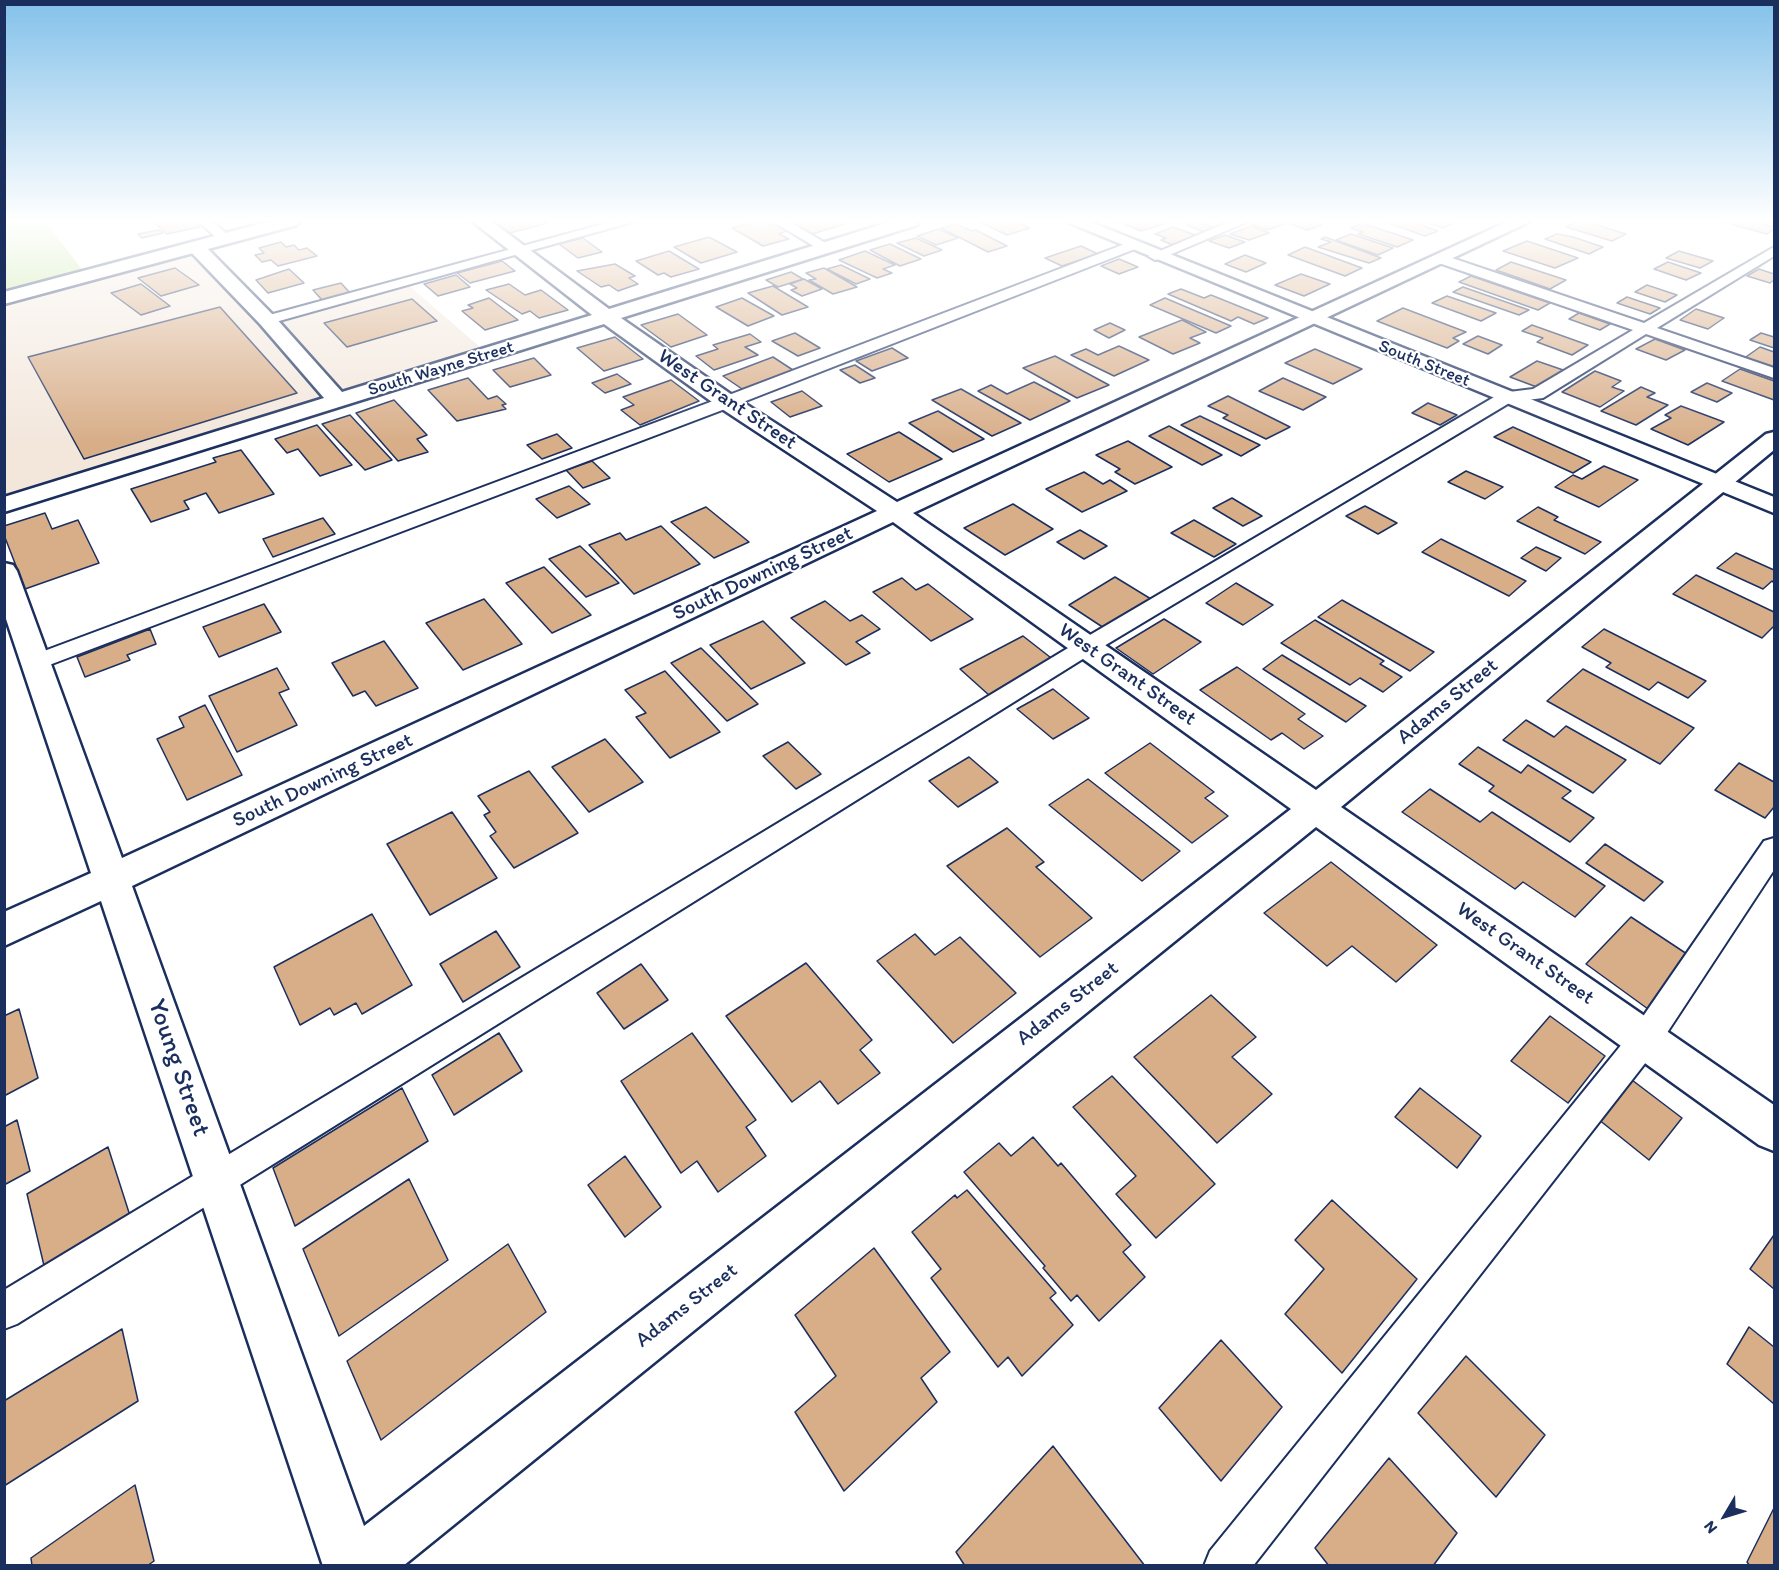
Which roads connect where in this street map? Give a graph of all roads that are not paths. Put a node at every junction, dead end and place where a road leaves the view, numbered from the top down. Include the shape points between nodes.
1 (242, 294) edge
2 (361, 294) edge
3 (577, 294) edge
4 (679, 294) edge
5 (1005, 294) edge
6 (1251, 294) edge
7 (1366, 294) edge
8 (1545, 294) edge
9 (1701, 294) edge
10 (607, 317) junction
11 (1313, 319) junction
12 (267, 320) junction
13 (1645, 328) junction
14 (1774, 373) edge
15 (1506, 397) junction
16 (338, 401) junction
17 (727, 402) junction
18 (1774, 438) edge
19 (1720, 483) junction
20 (4, 505) edge
21 (1774, 506) edge
22 (895, 512) junction
23 (4, 571) edge
24 (1086, 647) junction
25 (36, 662) junction
26 (1316, 808) junction
27 (1774, 849) edge
28 (111, 880) junction
29 (4, 930) edge
30 (1646, 1038) junction
31 (1774, 1130) edge
32 (217, 1180) junction
33 (4, 1311) edge
34 (351, 1566) edge
35 (358, 1566) edge
36 (1225, 1566) edge

1 - 12 street
2 - 12 lane
3 - 10 street, West Grant Street
4 - 10 street, South Wayne Street
5 - 17 lane
6 - 11 street, South Street
7 - 11 street, South Downing Street
8 - 13 lane
9 - 13 lane
10 - 16 street, South Wayne Street
10 - 17 street, West Grant Street
11 - 15 street, South Street
11 - 22 street, South Downing Street
12 - 16 street
13 - 14 lane
13 - 15 lane via 1537,394
15 - 19 street, South Street
15 - 24 lane
16 - 20 street, South Wayne Street
17 - 22 street, West Grant Street
17 - 25 lane
18 - 19 street, Adams Street
19 - 21 street, South Street
19 - 26 street, Adams Street
22 - 24 street, West Grant Street
22 - 28 street, South Downing Street
23 - 25 street, Young Street
24 - 26 street, West Grant Street
24 - 32 lane
25 - 28 street, Young Street
26 - 30 street, West Grant Street
26 - 35 street, Adams Street
27 - 30 lane
28 - 29 street, South Downing Street
28 - 32 street, Young Street
30 - 31 street, West Grant Street
30 - 36 lane
32 - 33 lane
32 - 34 street, Young Street

